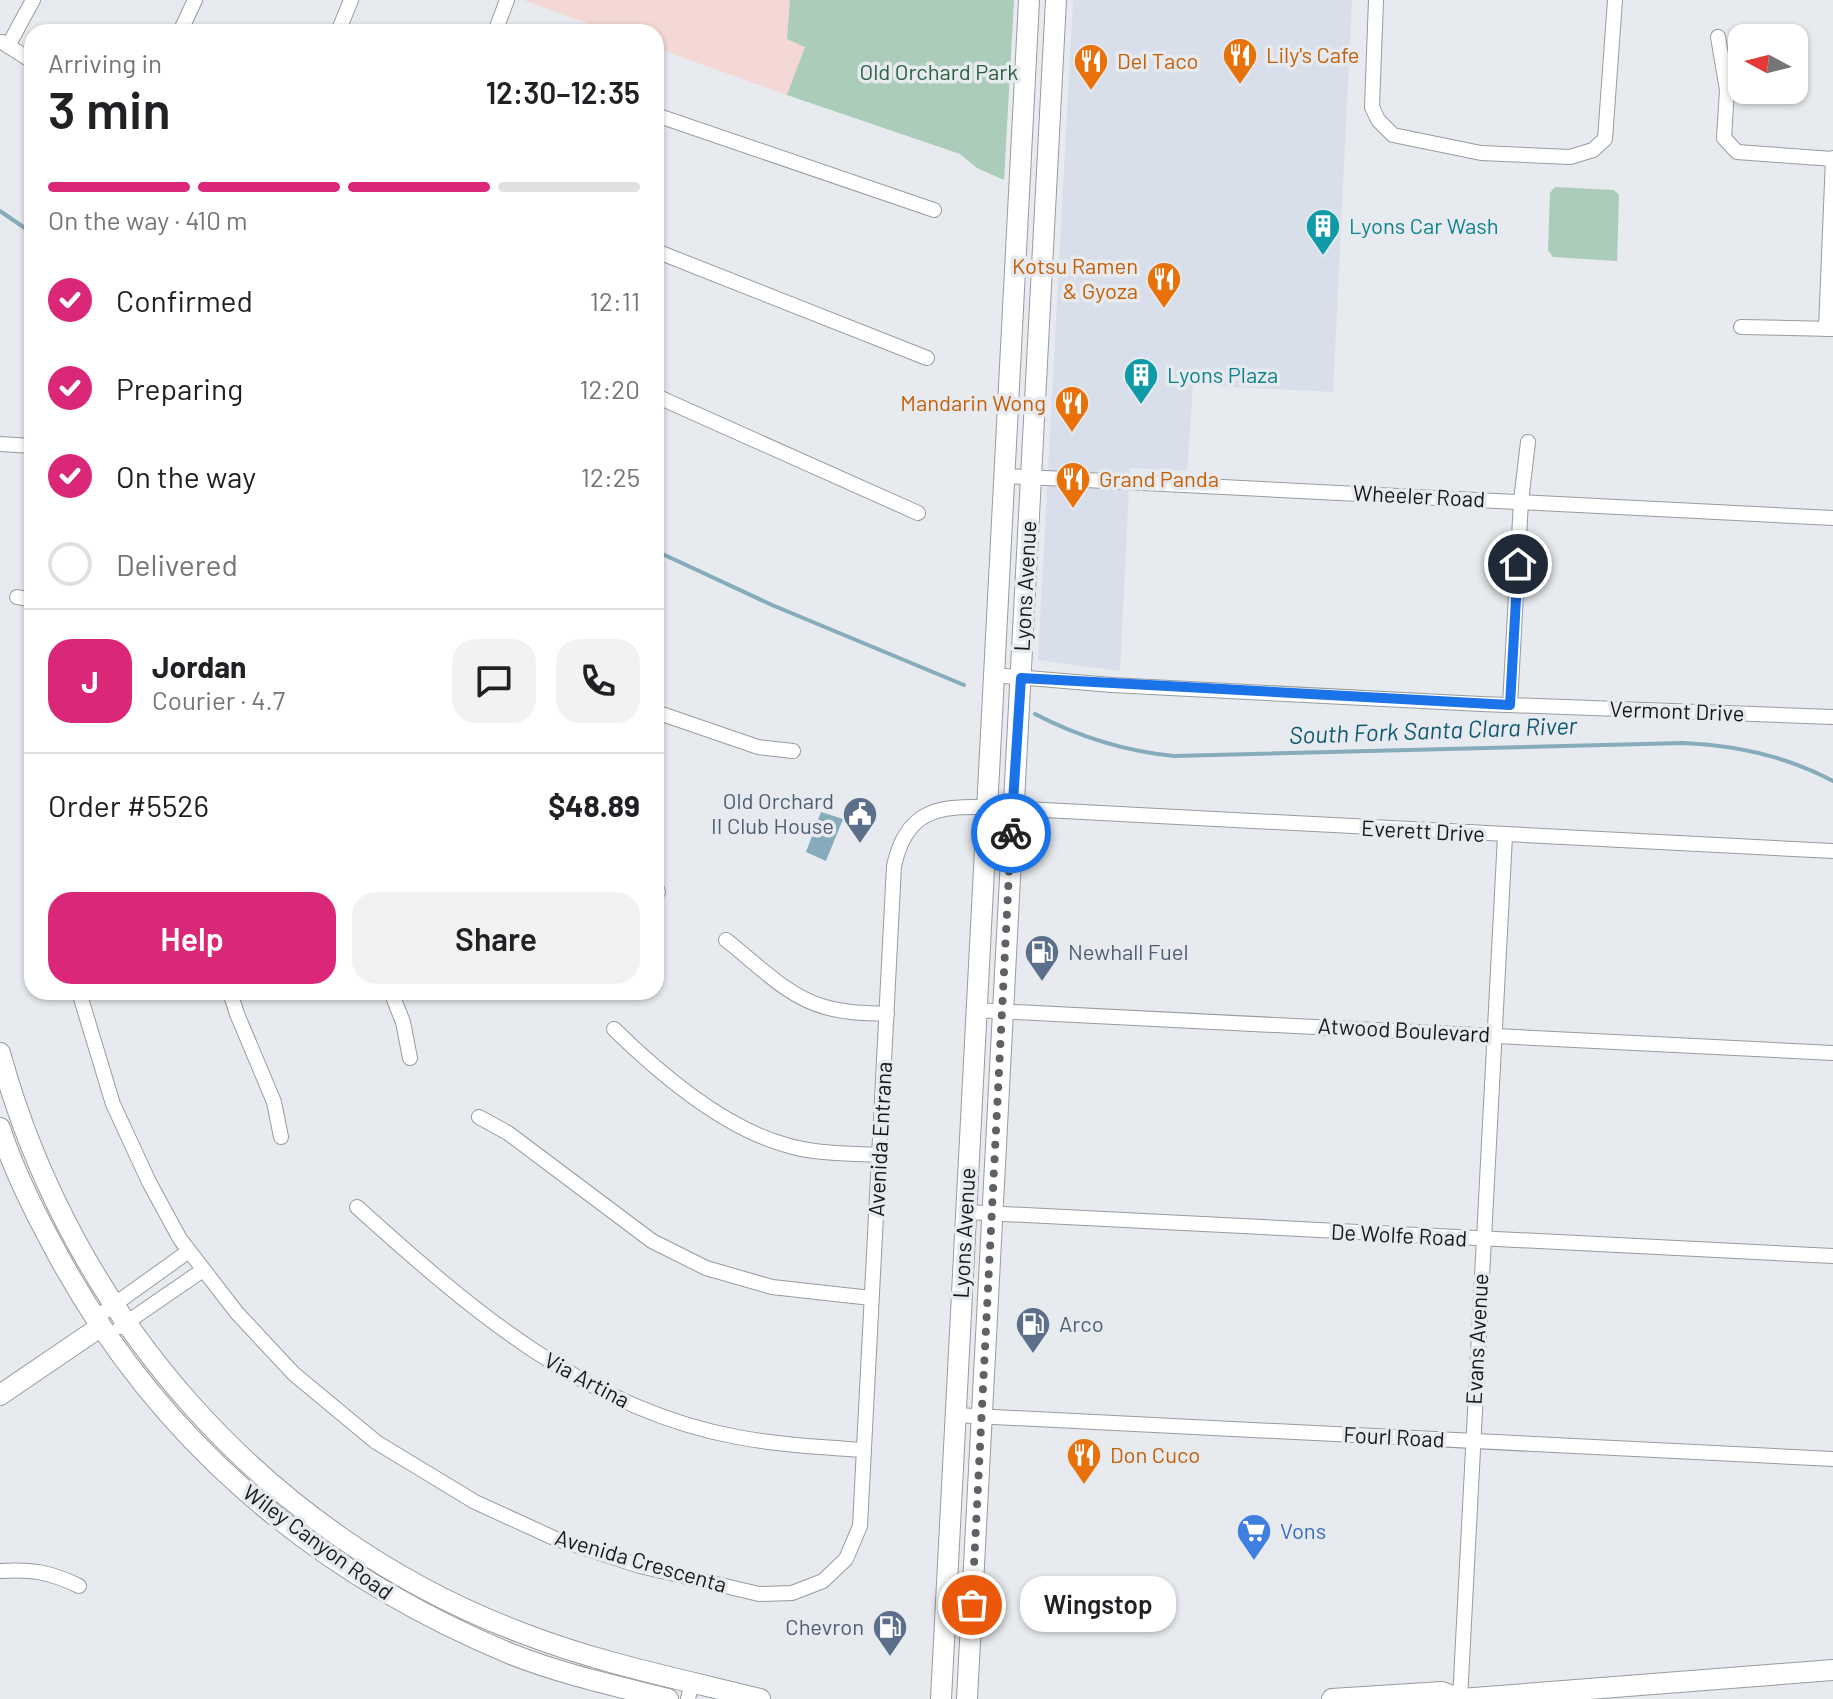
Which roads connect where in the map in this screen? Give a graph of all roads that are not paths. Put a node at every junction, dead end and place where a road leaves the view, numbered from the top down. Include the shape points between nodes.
1 (33, 0) edge
2 (195, 0) edge
3 (351, 0) edge
4 (507, 0) edge
5 (1029, 0) edge
6 (1056, 0) edge
7 (1376, 0) edge
8 (1615, 0) edge
9 (184, 24) edge
10 (341, 24) edge
11 (498, 24) edge
12 (1718, 37) dead end
13 (4, 44) edge
14 (24, 56) edge
15 (664, 118) edge
16 (1833, 158) edge
17 (934, 210) dead end
18 (664, 254) edge
19 (1741, 327) dead end
20 (1829, 329) edge
21 (927, 358) dead end
22 (664, 400) edge
23 (1528, 442) dead end
24 (0, 444) edge
25 (24, 446) edge
26 (1004, 476) junction
27 (1030, 477) junction
28 (1521, 501) junction
29 (918, 513) dead end
30 (1833, 518) edge
31 (993, 675) junction
32 (1021, 678) junction
33 (1510, 705) junction
34 (664, 715) edge
35 (1833, 717) edge
36 (793, 751) dead end
37 (985, 807) junction
38 (1013, 808) junction
39 (1505, 836) junction
40 (1833, 851) edge
41 (726, 940) dead end
42 (81, 1000) edge
43 (233, 1000) edge
44 (394, 1000) edge
45 (975, 1010) junction
46 (1002, 1011) junction
47 (887, 1014) junction
48 (614, 1029) dead end
49 (1493, 1035) junction
50 (0, 1053) edge
51 (1833, 1053) edge
52 (410, 1058) dead end
53 (479, 1117) dead end
54 (0, 1128) edge
55 (281, 1137) dead end
56 (878, 1155) junction
57 (357, 1207) dead end
58 (966, 1212) junction
59 (992, 1213) junction
60 (1483, 1239) junction
61 (189, 1251) junction
62 (1833, 1256) edge
63 (203, 1270) junction
64 (871, 1298) junction
65 (113, 1305) junction
66 (125, 1323) junction
67 (100, 1328) junction
68 (0, 1395) edge
69 (955, 1415) junction
70 (982, 1416) junction
71 (1472, 1441) junction
72 (953, 1447) junction
73 (864, 1450) junction
74 (1833, 1459) edge
75 (975, 1545) junction
76 (846, 1559) joint
77 (0, 1571) edge
78 (79, 1586) dead end
79 (1833, 1670) edge
80 (690, 1690) edge
81 (1400, 1696) edge
82 (1361, 1698) edge
83 (668, 1699) edge
84 (760, 1699) edge
85 (941, 1699) edge
86 (967, 1699) edge
87 (1332, 1699) edge
88 (1460, 1699) edge

1 - 13 street
2 - 9 street
3 - 10 street
4 - 11 street
5 - 26 main road, Lyons Avenue
6 - 27 main road, Lyons Avenue
7 - 8 street via 1372,107 1393,135 1481,153 1570,157 1593,150 1605,139
12 - 16 street via 1727,90 1724,138 1737,152
13 - 14 street
15 - 17 street
16 - 20 street
18 - 21 street
19 - 20 street
22 - 29 street
23 - 28 street
24 - 25 street
26 - 27 street, Wheeler Road
26 - 31 main road, Lyons Avenue
27 - 28 street, Wheeler Road
27 - 32 main road, Lyons Avenue
28 - 30 street, Wheeler Road
28 - 33 street
31 - 32 street, Vermont Drive
31 - 37 main road, Lyons Avenue
32 - 33 street, Vermont Drive
32 - 38 main road, Lyons Avenue
33 - 35 street, Vermont Drive
34 - 36 street via 758,747
37 - 38 street, Avenida Entrana
37 - 45 main road, Lyons Avenue
37 - 47 street, Avenida Entrana via 950,807 927,814 902,840 894,866
38 - 39 street, Everett Drive
38 - 46 main road, Lyons Avenue
39 - 40 street, Everett Drive
39 - 49 street, Evans Avenue
41 - 47 street via 783,986 822,1007
42 - 61 street, Avenida Crescenta via 113,1104
43 - 55 street via 274,1102
44 - 52 street
45 - 46 street, Atwood Boulevard
45 - 58 main road, Lyons Avenue
46 - 49 street, Atwood Boulevard
46 - 59 main road, Lyons Avenue
47 - 56 street, Avenida Entrana
48 - 56 street via 704,1104 750,1132 786,1146
49 - 51 street, Atwood Boulevard
49 - 60 street, Evans Avenue
50 - 65 main road, Wiley Canyon Road via 56,1204
53 - 64 street via 652,1241 706,1268 772,1287
54 - 67 main road, Wiley Canyon Road via 30,1201
56 - 64 street, Avenida Entrana
57 - 73 street, Via Artina via 493,1324 558,1368 622,1401 735,1437
58 - 59 street, De Wolfe Road
58 - 69 main road, Lyons Avenue
59 - 60 street, De Wolfe Road
59 - 70 main road, Lyons Avenue
60 - 62 street, De Wolfe Road
60 - 71 street, Evans Avenue
61 - 63 street, Avenida Crescenta
61 - 65 street
63 - 66 street
63 - 76 street, Avenida Crescenta via 294,1374 376,1442 488,1508 556,1539 640,1566 759,1594 792,1593 823,1581
64 - 73 street, Avenida Entrana
65 - 66 main road, Wiley Canyon Road
65 - 67 street
66 - 67 street
66 - 80 main road, Wiley Canyon Road via 185,1400 247,1463 375,1561 522,1634
67 - 68 main road
67 - 83 main road, Wiley Canyon Road via 141,1384 231,1479 349,1569 401,1601 514,1655
69 - 70 street, Fourl Road
69 - 72 main road, Lyons Avenue
70 - 71 street, Fourl Road
70 - 75 main road, Lyons Avenue
71 - 74 street, Fourl Road
71 - 88 street, Evans Avenue
72 - 75 main road via 963,1484 962,1531
72 - 85 main road, Lyons Avenue
73 - 76 street, Avenida Entrana via 860,1526
75 - 86 main road, Lyons Avenue
77 - 78 street via 52,1573
79 - 88 main road
80 - 84 main road, Wiley Canyon Road
81 - 82 main road
81 - 88 main road via 1442,1692
82 - 87 main road

